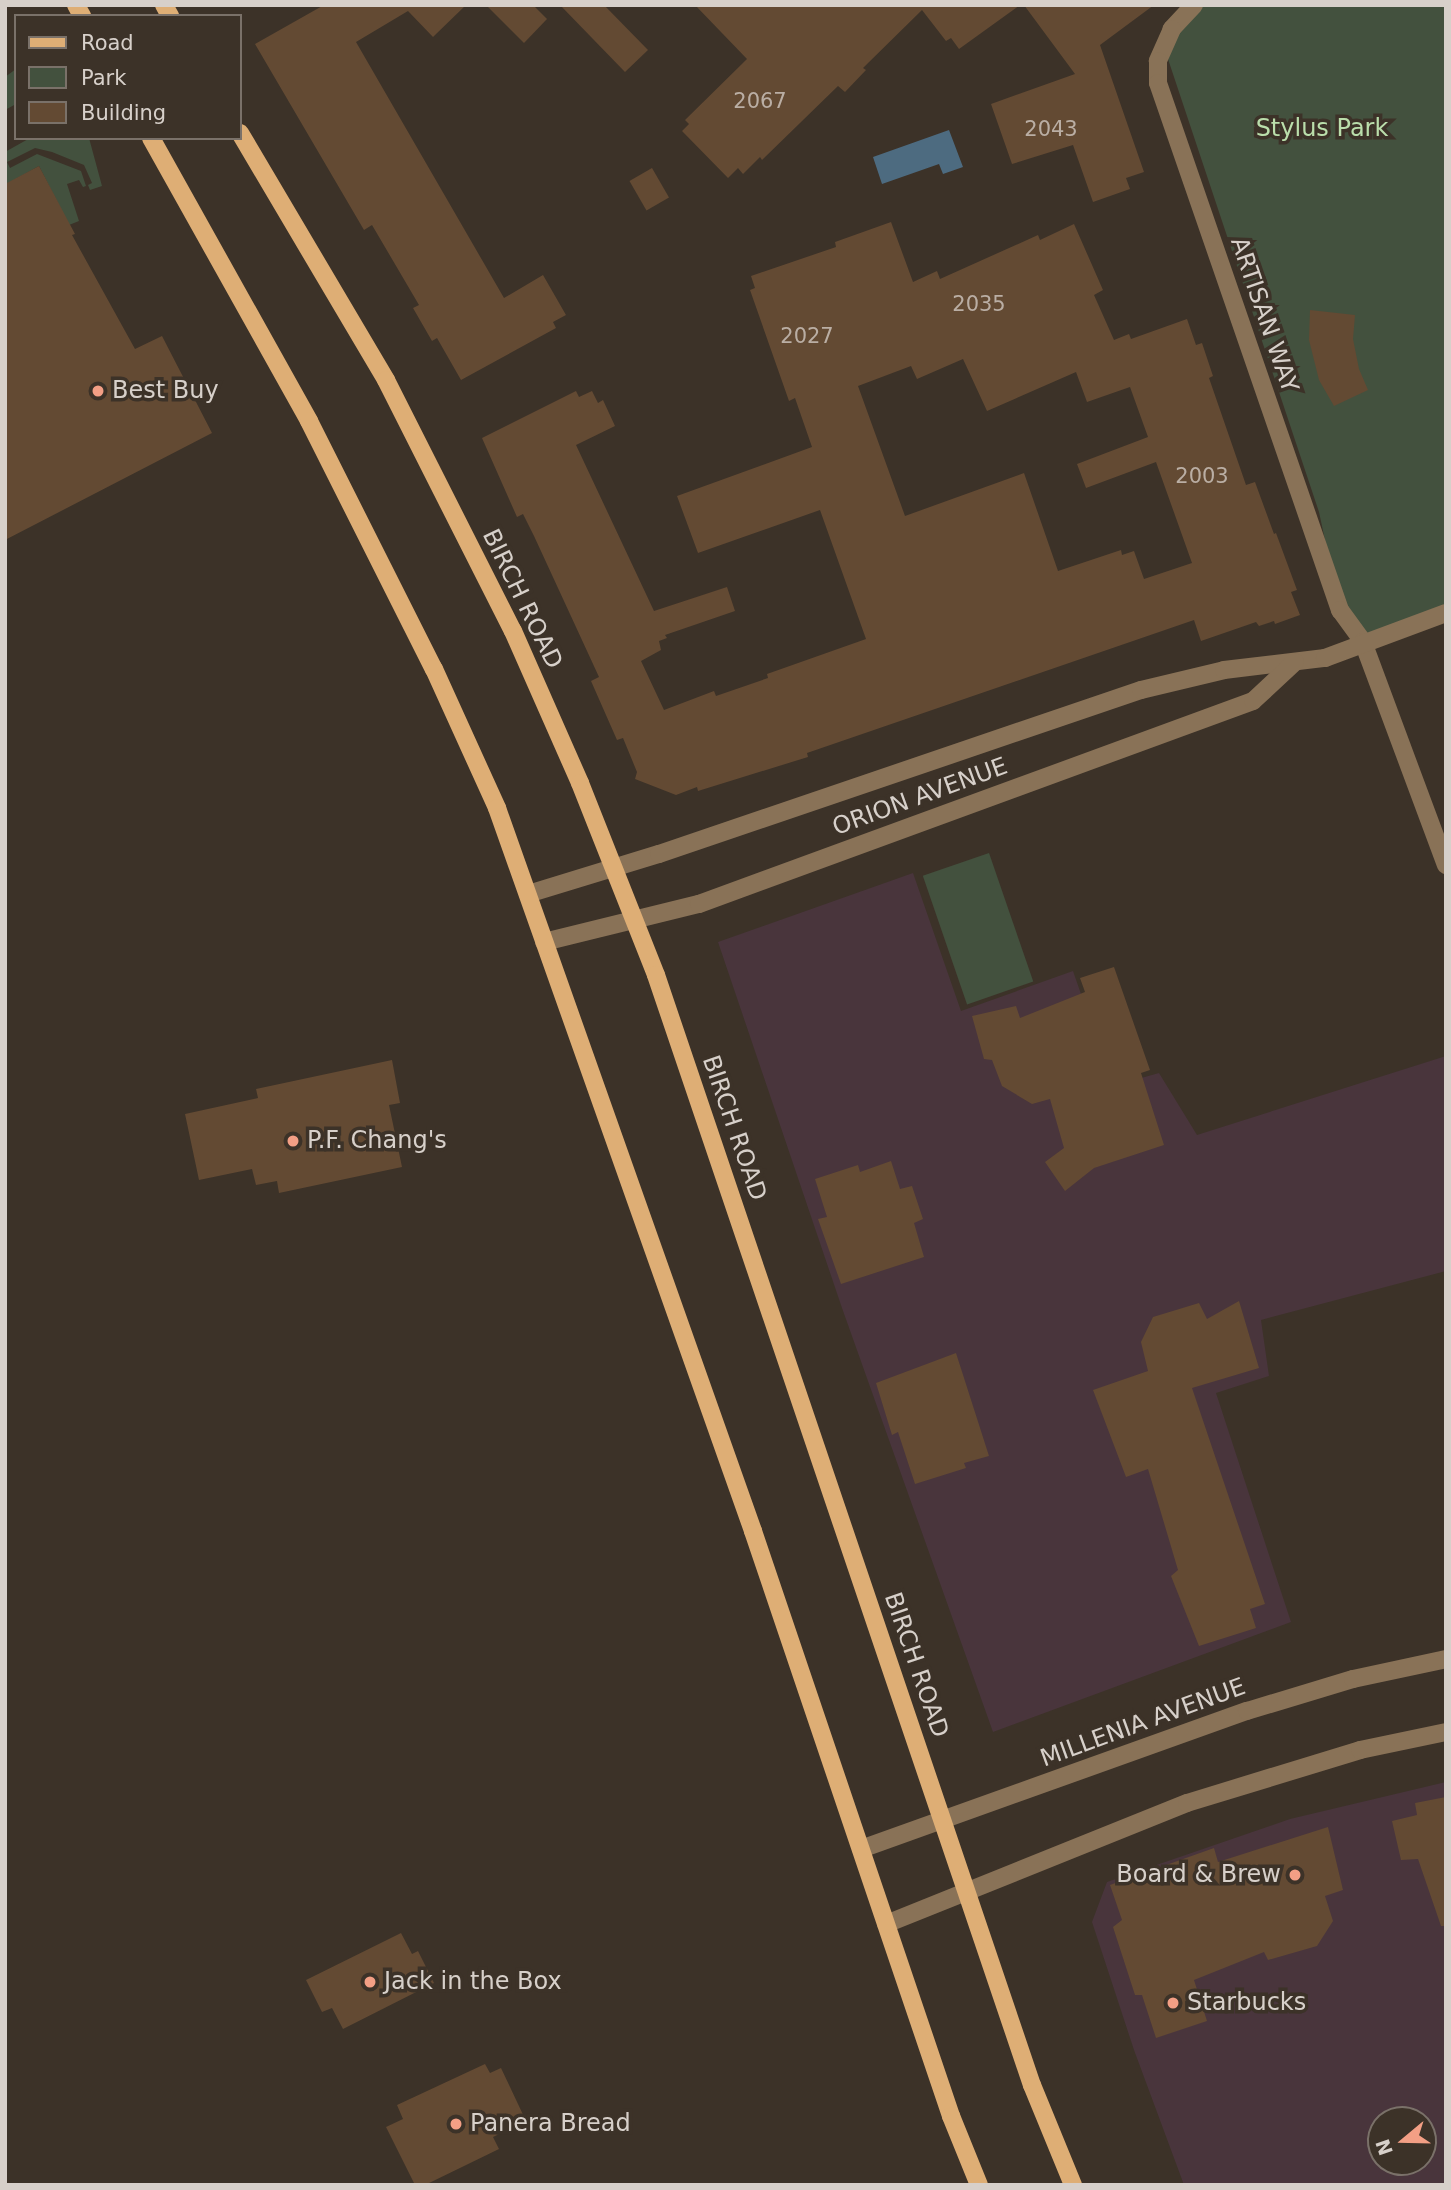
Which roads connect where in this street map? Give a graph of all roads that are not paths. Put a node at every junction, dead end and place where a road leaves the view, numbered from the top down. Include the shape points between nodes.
1 (1194, 5) edge
2 (242, 136) edge
3 (152, 140) edge
4 (1446, 613) edge
5 (1363, 642) junction
6 (1295, 662) junction
7 (1446, 865) edge
8 (614, 868) junction
9 (528, 894) junction
10 (634, 919) junction
11 (544, 942) junction
12 (1446, 1659) edge
13 (1446, 1732) edge
14 (943, 1821) junction
15 (861, 1849) junction
16 (966, 1892) junction
17 (886, 1924) junction
18 (979, 2185) edge
19 (1073, 2185) edge

1 - 5 street, ARTISAN WAY via 1172,29 1157,61 1158,83 1340,610
2 - 8 main road, BIRCH ROAD via 398,404 513,631
3 - 9 main road via 309,421 435,668 497,808
4 - 5 street, ORION AVENUE
5 - 6 street, ORION AVENUE via 1325,658
5 - 7 street, ARTISAN WAY
6 - 8 street, ORION AVENUE via 1224,670 1141,690
6 - 10 street, ORION AVENUE via 1253,701 699,904
8 - 9 street, ORION AVENUE
8 - 10 main road, BIRCH ROAD
9 - 11 main road
10 - 11 street, ORION AVENUE
10 - 14 main road, BIRCH ROAD
11 - 15 main road
12 - 14 street, MILLENIA AVENUE via 1353,1679 1247,1711
13 - 16 street via 1360,1750 1186,1803
14 - 15 street, MILLENIA AVENUE
14 - 16 main road, BIRCH ROAD
15 - 17 main road
16 - 17 street
16 - 19 main road, BIRCH ROAD via 1032,2085
17 - 18 main road

